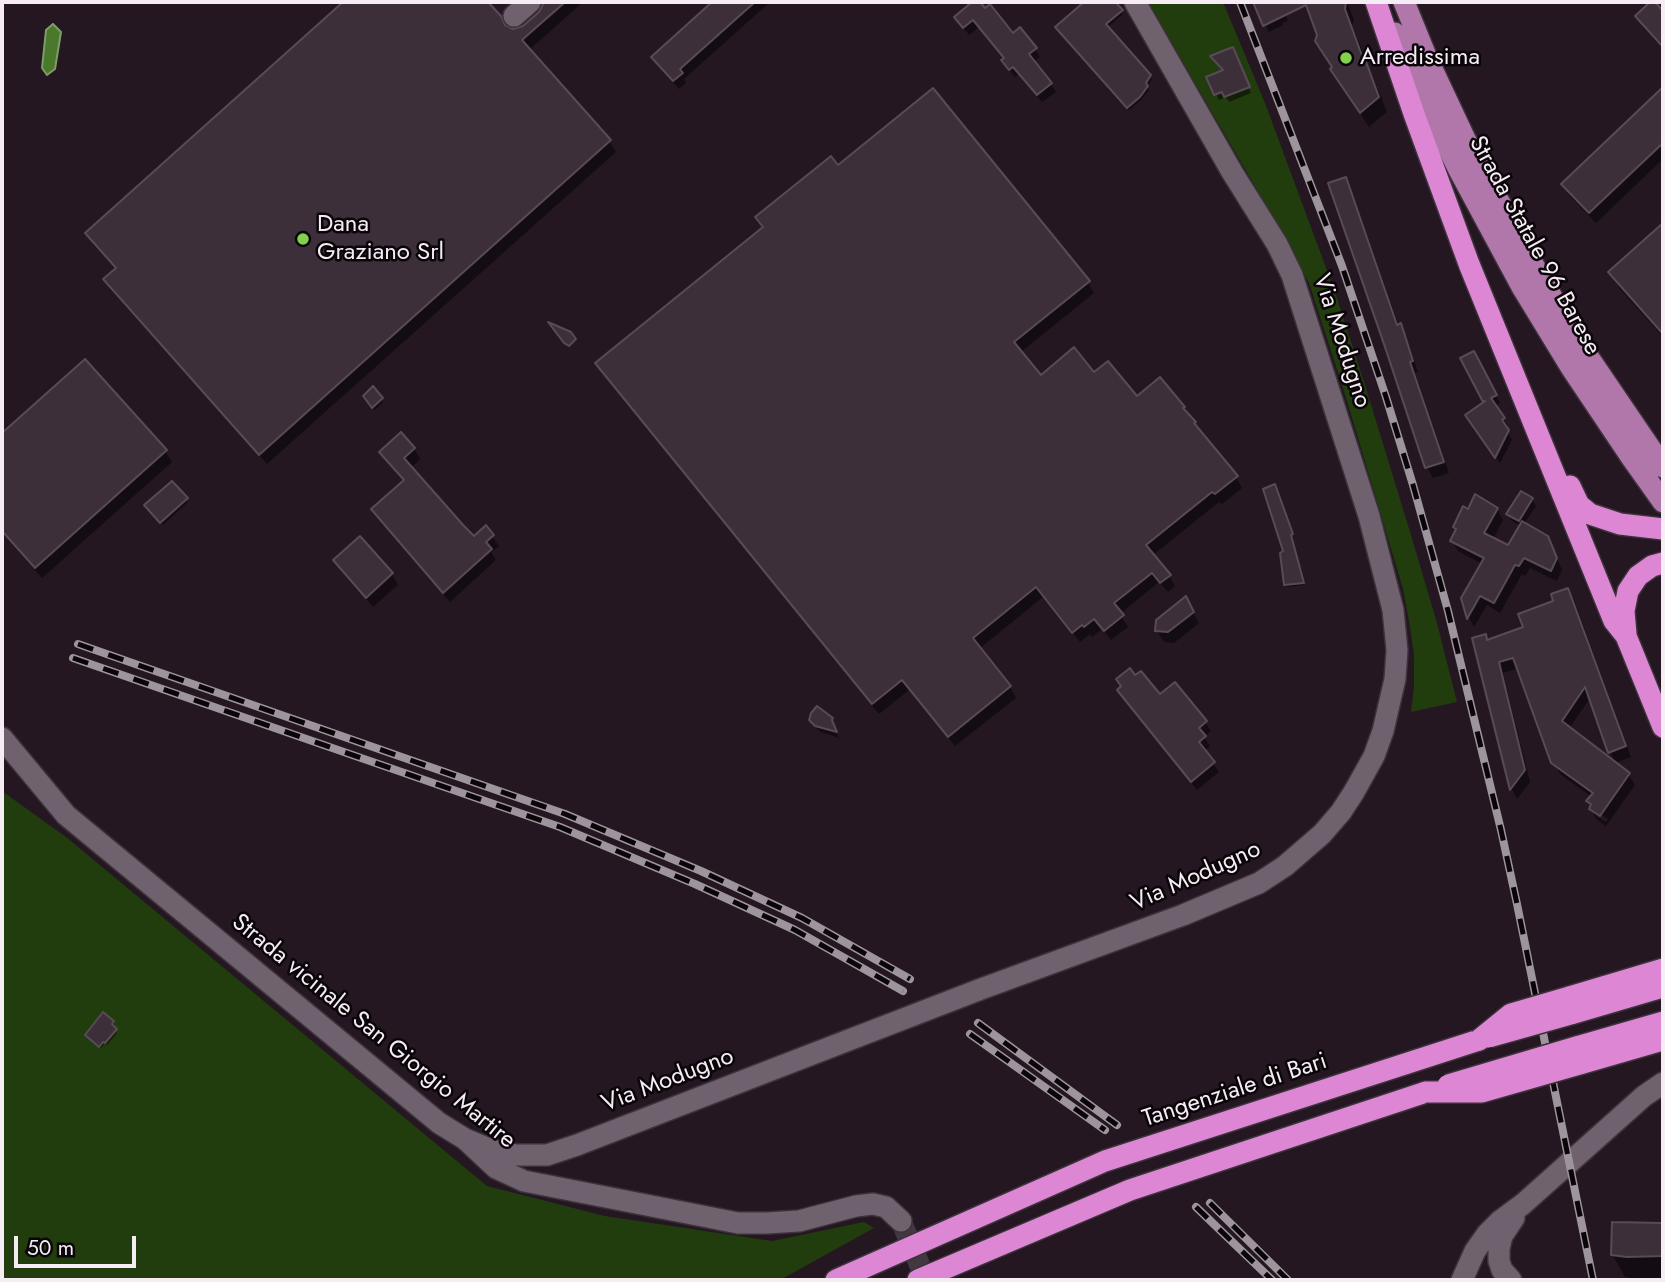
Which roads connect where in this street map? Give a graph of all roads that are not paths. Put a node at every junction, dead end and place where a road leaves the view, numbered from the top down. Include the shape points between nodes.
1 (530, 2) edge
2 (1136, 2) edge
3 (1376, 2) edge
4 (1382, 2) edge
5 (1404, 2) edge
6 (1413, 2) edge
7 (514, 16) dead end
8 (1426, 56) junction
9 (1540, 441) junction
10 (1663, 467) edge
11 (1663, 502) edge
12 (1663, 528) edge
13 (1663, 563) edge
14 (1626, 636) junction
15 (1663, 727) edge
16 (2, 738) edge
17 (1663, 969) edge
18 (1663, 987) edge
19 (1570, 1005) junction
20 (1663, 1022) edge
21 (1663, 1040) edge
22 (1578, 1055) junction
23 (1663, 1083) edge
24 (465, 1139) junction
25 (1523, 1204) junction
26 (901, 1221) tunnel mouth
27 (836, 1280) edge
28 (918, 1280) edge
29 (1462, 1280) edge
30 (1511, 1280) edge

1 - 7 street
2 - 24 street, Via Modugno via 1293,275 1369,516 1393,610 1397,650 1384,731 1354,792 1322,834 1285,866 1259,883 1183,915 547,1155 516,1156
3 - 9 highway via 1464,252
4 - 11 main road, Strada Statale 96 Barese via 1453,159 1522,287
5 - 8 main road, Strada Statale 96 Barese
6 - 8 main road
8 - 10 main road, Strada Statale 96 Barese via 1465,139 1576,339
9 - 12 highway via 1579,505 1590,514 1620,524
9 - 14 highway via 1614,621
13 - 14 highway via 1637,576 1628,591
14 - 15 highway
16 - 24 street, Strada vicinale San Giorgio Martire via 66,815 439,1123
17 - 19 highway
18 - 19 highway, Tangenziale di Bari
19 - 27 highway, Tangenziale di Bari, bridge via 1479,1040 1105,1161
20 - 22 highway
21 - 22 highway
22 - 28 highway, bridge via 1426,1092 1130,1190
23 - 25 street
24 - 26 street, Strada vicinale San Giorgio Martire via 496,1168 524,1181 738,1223 799,1221 873,1204 886,1207
25 - 29 street via 1487,1234
25 - 30 street via 1499,1249 1502,1270

